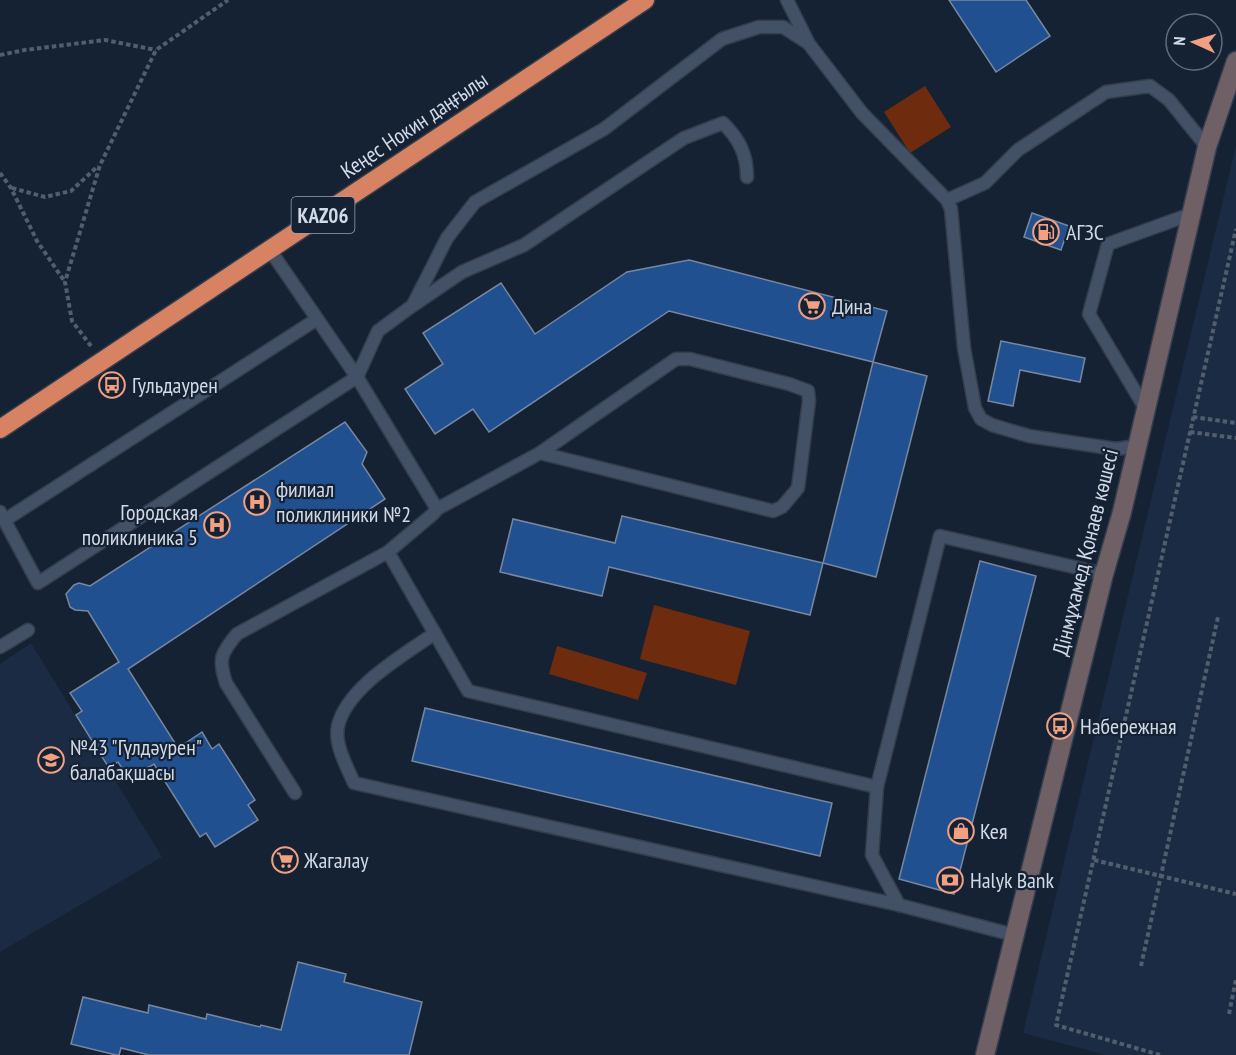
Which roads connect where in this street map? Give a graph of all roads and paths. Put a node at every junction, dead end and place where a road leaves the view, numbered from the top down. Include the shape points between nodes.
1 (228, 0) edge
2 (645, 0) edge
3 (786, 0) edge
4 (809, 44) junction
5 (156, 50) junction
6 (0, 55) edge
7 (1236, 61) edge
8 (1207, 147) junction
9 (100, 165) junction
10 (0, 173) edge
11 (747, 177) dead end
12 (11, 188) junction
13 (947, 200) junction
14 (1191, 214) junction
15 (1236, 229) edge
16 (270, 250) junction
17 (65, 282) junction
18 (412, 306) junction
19 (317, 319) junction
20 (102, 361) junction
21 (357, 377) junction
22 (1144, 408) junction
23 (1193, 417) junction
24 (1236, 423) edge
25 (0, 429) edge
26 (1190, 432) junction
27 (1236, 438) edge
28 (1136, 446) junction
29 (540, 453) junction
30 (437, 509) junction
31 (2, 516) edge
32 (388, 552) junction
33 (1104, 574) junction
34 (1218, 617) dead end
35 (28, 630) dead end
36 (435, 633) junction
37 (0, 647) edge
38 (877, 787) junction
39 (295, 793) dead end
40 (1093, 860) junction
41 (1161, 876) junction
42 (1236, 894) edge
43 (899, 905) junction
44 (1014, 935) junction
45 (1141, 966) dead end
46 (1236, 979) edge
47 (1229, 1014) dead end
48 (985, 1055) edge
49 (1160, 1055) edge

1 - 5 path
2 - 16 highway, Кеңес Нокин даңғылы / KАZ06
3 - 4 lane
4 - 13 lane via 862,112
4 - 18 lane via 783,27 759,27 722,39 604,129 475,202 447,238
5 - 6 path via 105,40
5 - 9 path
7 - 8 street, Дінмұхамед Қонаев көшесі
8 - 13 lane via 1169,100 1150,86 1106,92 1018,150 985,183
8 - 14 street, Дінмұхамед Қонаев көшесі
9 - 12 path via 71,191 45,197
9 - 17 path
10 - 12 path
11 - 18 lane via 747,160 734,133 723,123 684,138 524,245 462,272
12 - 17 path via 37,241
13 - 28 lane via 964,348 975,408 981,419 1029,436 1116,449
14 - 22 street, Дінмұхамед Қонаев көшесі
14 - 22 lane via 1108,244 1089,314
15 - 23 path
16 - 19 lane
16 - 20 highway, Кеңес Нокин даңғылы / KАZ06
17 - 20 path via 72,321
18 - 21 lane via 378,331
19 - 21 lane
19 - 31 lane
20 - 25 highway, Кеңес Нокин даңғылы / KАZ06
21 - 30 lane
21 - 31 lane via 38,583
22 - 28 street, Дінмұхамед Қонаев көшесі
23 - 24 path
23 - 26 path
26 - 27 path
26 - 40 path
28 - 33 street, Дінмұхамед Қонаев көшесі
29 - 29 lane via 676,358 808,391 798,489 773,512
29 - 30 lane
30 - 32 lane
32 - 36 lane
32 - 39 lane via 237,634 224,650 220,665 226,683
33 - 38 lane via 940,536
33 - 44 street, Дінмұхамед Қонаев көшесі
34 - 41 path
35 - 37 lane
36 - 38 lane via 468,691
36 - 43 lane via 378,673 352,698 338,726 340,754 354,783
38 - 43 lane via 872,855
40 - 41 path
40 - 49 path via 1056,1025
41 - 42 path
41 - 45 path
43 - 44 lane
44 - 48 street, Дінмұхамед Қонаев көшесі
46 - 47 path

